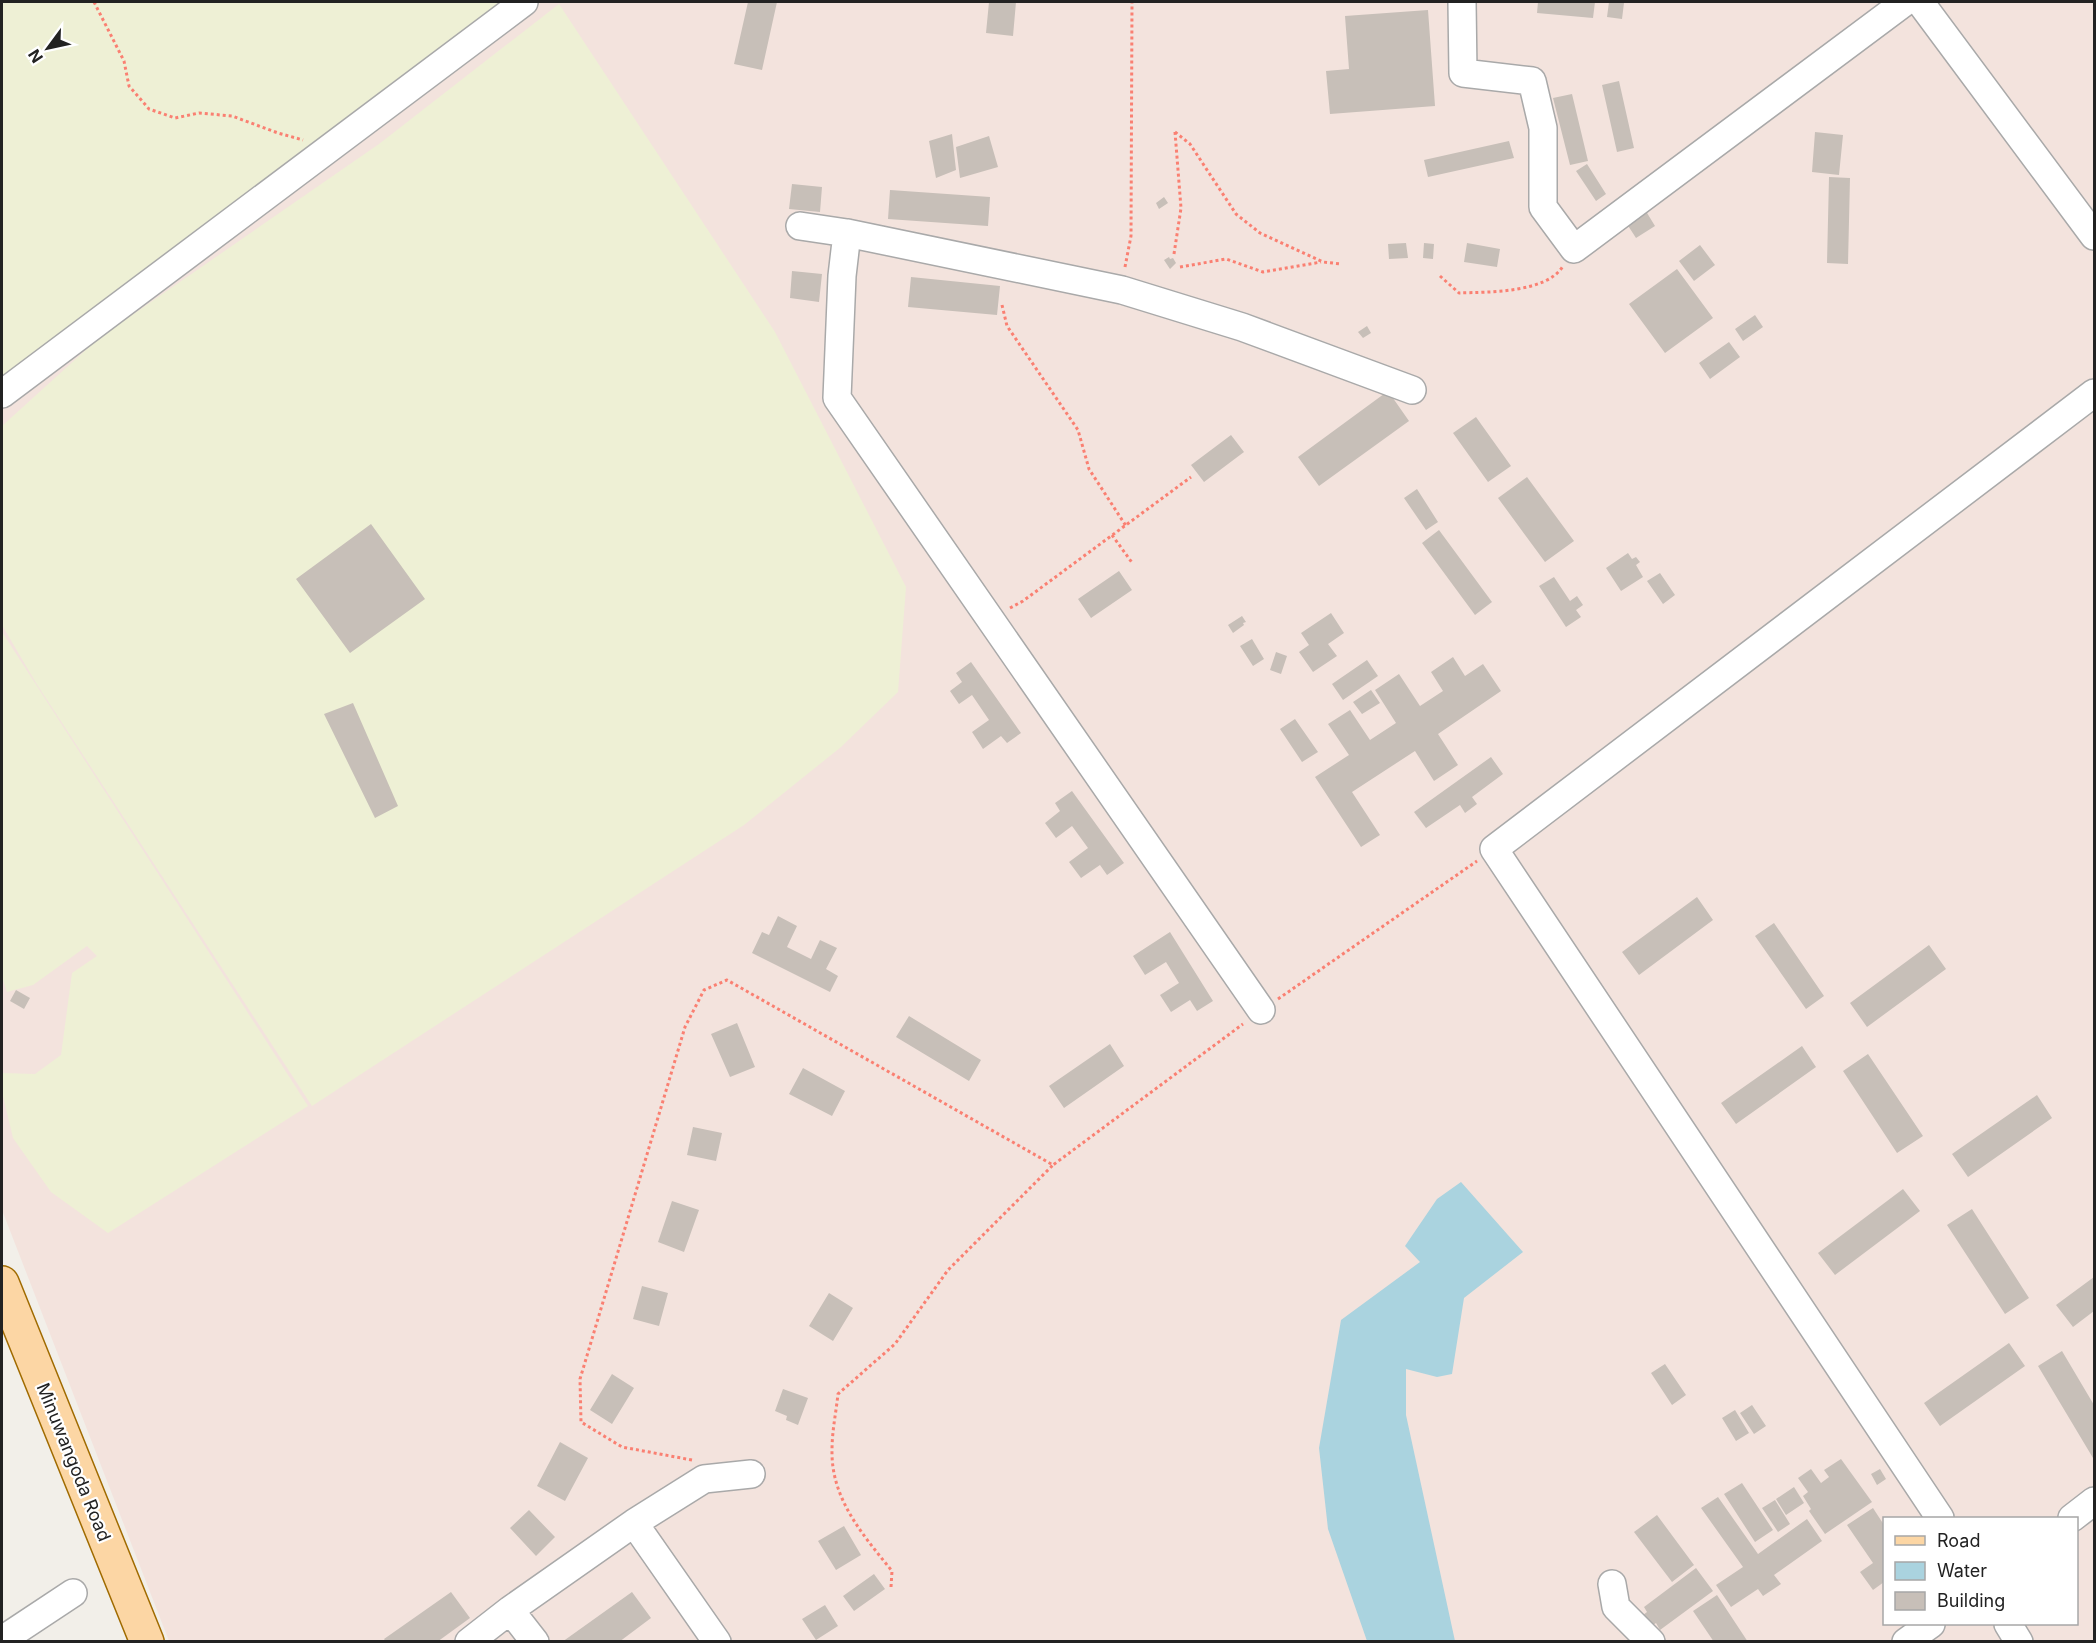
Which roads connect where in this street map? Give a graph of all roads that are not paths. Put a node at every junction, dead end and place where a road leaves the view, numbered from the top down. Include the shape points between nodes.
1 (524, 2) edge
2 (1462, 2) edge
3 (1905, 2) edge
4 (1920, 2) edge
5 (800, 226) dead end
6 (847, 233) junction
7 (2094, 236) edge
8 (1412, 390) dead end
9 (2094, 393) edge
10 (2, 394) edge
11 (1261, 1010) road end
12 (2, 1282) edge
13 (751, 1474) dead end
14 (2094, 1501) edge
15 (1939, 1517) edge
16 (2073, 1517) edge
17 (634, 1523) junction
18 (1612, 1584) dead end
19 (73, 1593) dead end
20 (510, 1610) junction
21 (1928, 1625) edge
22 (2009, 1625) edge
23 (2, 1640) edge
24 (147, 1641) edge
25 (470, 1641) edge
26 (535, 1641) edge
27 (717, 1641) edge
28 (1651, 1641) edge
29 (1906, 1641) edge
30 (2019, 1641) edge

1 - 10 street
2 - 3 street via 1463,74 1532,81 1543,128 1543,207 1574,249
4 - 7 street
5 - 6 street
6 - 8 street via 1122,290 1242,327
6 - 11 street via 837,398
9 - 15 street via 1494,849
12 - 24 main road, Minuwangoda Road
13 - 17 street via 704,1479
14 - 16 street
17 - 20 street
17 - 27 street
18 - 28 street via 1616,1607
19 - 23 street
20 - 25 street
20 - 26 street
21 - 29 street
22 - 30 street

